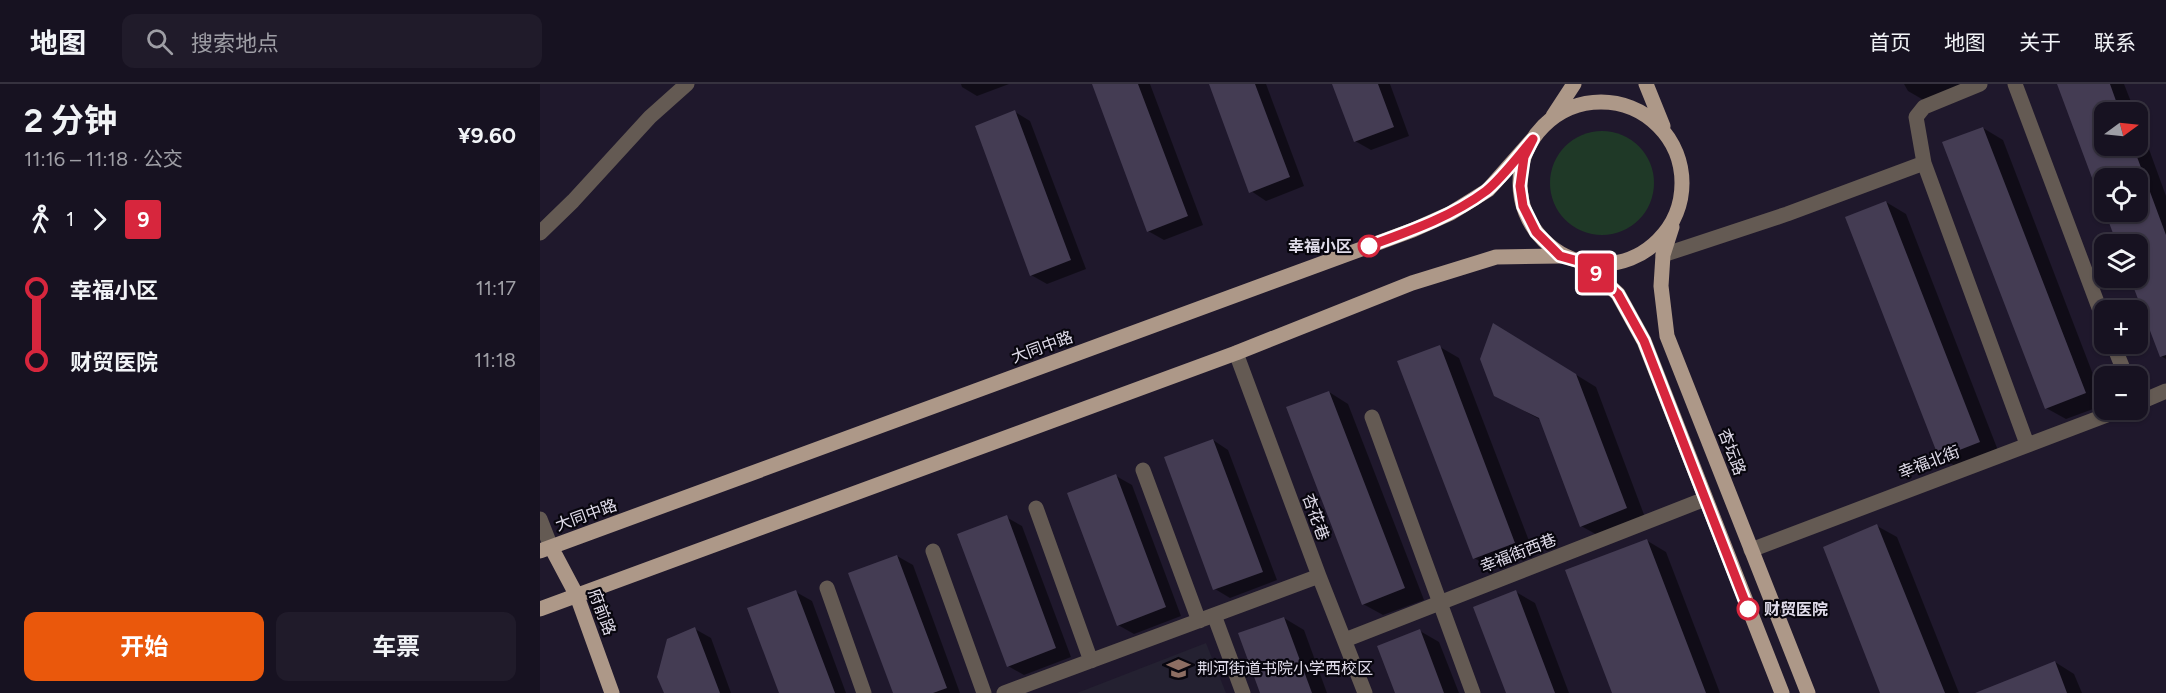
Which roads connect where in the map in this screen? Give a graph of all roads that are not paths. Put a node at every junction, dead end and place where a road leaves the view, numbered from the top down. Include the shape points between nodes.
1 (687, 84) edge
2 (1574, 84) edge
3 (1646, 84) edge
4 (1980, 84) edge
5 (2015, 84) edge
6 (1552, 118) junction
7 (1666, 135) junction
8 (1533, 139) junction
9 (1924, 163) junction
10 (1675, 219) junction
11 (540, 233) edge
12 (1663, 255) junction
13 (1560, 256) junction
14 (1585, 263) junction
15 (2096, 300) edge
16 (1236, 353) junction
17 (2166, 392) edge
18 (2148, 399) edge
19 (1372, 417) dead end
20 (2094, 420) edge
21 (2027, 444) junction
22 (1143, 470) dead end
23 (1705, 499) junction
24 (1036, 508) dead end
25 (540, 519) edge
26 (546, 549) edge
27 (1751, 550) junction
28 (933, 551) dead end
29 (1319, 576) junction
30 (828, 588) dead end
31 (577, 596) junction
32 (1441, 603) junction
33 (540, 609) edge
34 (1215, 615) junction
35 (1199, 621) junction
36 (1344, 640) junction
37 (1091, 661) junction
38 (612, 693) edge
39 (864, 693) edge
40 (984, 693) edge
41 (1004, 693) edge
42 (1243, 693) edge
43 (1365, 693) edge
44 (1473, 693) edge
45 (1782, 693) edge
46 (1808, 693) edge

1 - 11 street via 650,117
2 - 6 main road
3 - 7 main road
4 - 9 street via 1924,107 1916,117
5 - 15 street
6 - 7 main road via 1577,105 1606,101 1623,104 1649,117
6 - 8 main road
7 - 10 main road via 1682,167 1682,196
8 - 13 main road via 1524,157 1520,186 1523,206 1536,232
8 - 26 main road, 大同中路 via 1488,189 1451,213 1413,230
9 - 12 street
9 - 21 street
10 - 12 main road, 杏坛路
10 - 14 main road via 1650,248 1614,264
12 - 27 main road, 杏坛路 via 1660,286 1667,336
13 - 14 main road
13 - 16 main road via 1496,256 1412,283
14 - 23 main road via 1618,294 1644,341
16 - 29 street, 杏花巷
16 - 31 main road
17 - 18 street
19 - 32 street
20 - 21 street, 幸福北街
21 - 27 street, 幸福北街
22 - 35 street
23 - 32 street, 幸福街西巷
23 - 45 main road
24 - 37 street
25 - 26 street
26 - 31 main road, 府前路
27 - 46 main road, 杏坛路
28 - 40 street
29 - 34 street
29 - 36 street, 杏花巷
30 - 39 street
31 - 33 main road
31 - 38 main road, 府前路
32 - 36 street, 幸福街西巷
32 - 44 street
34 - 35 street
34 - 42 street
35 - 37 street
36 - 43 street, 杏花巷
37 - 41 street

